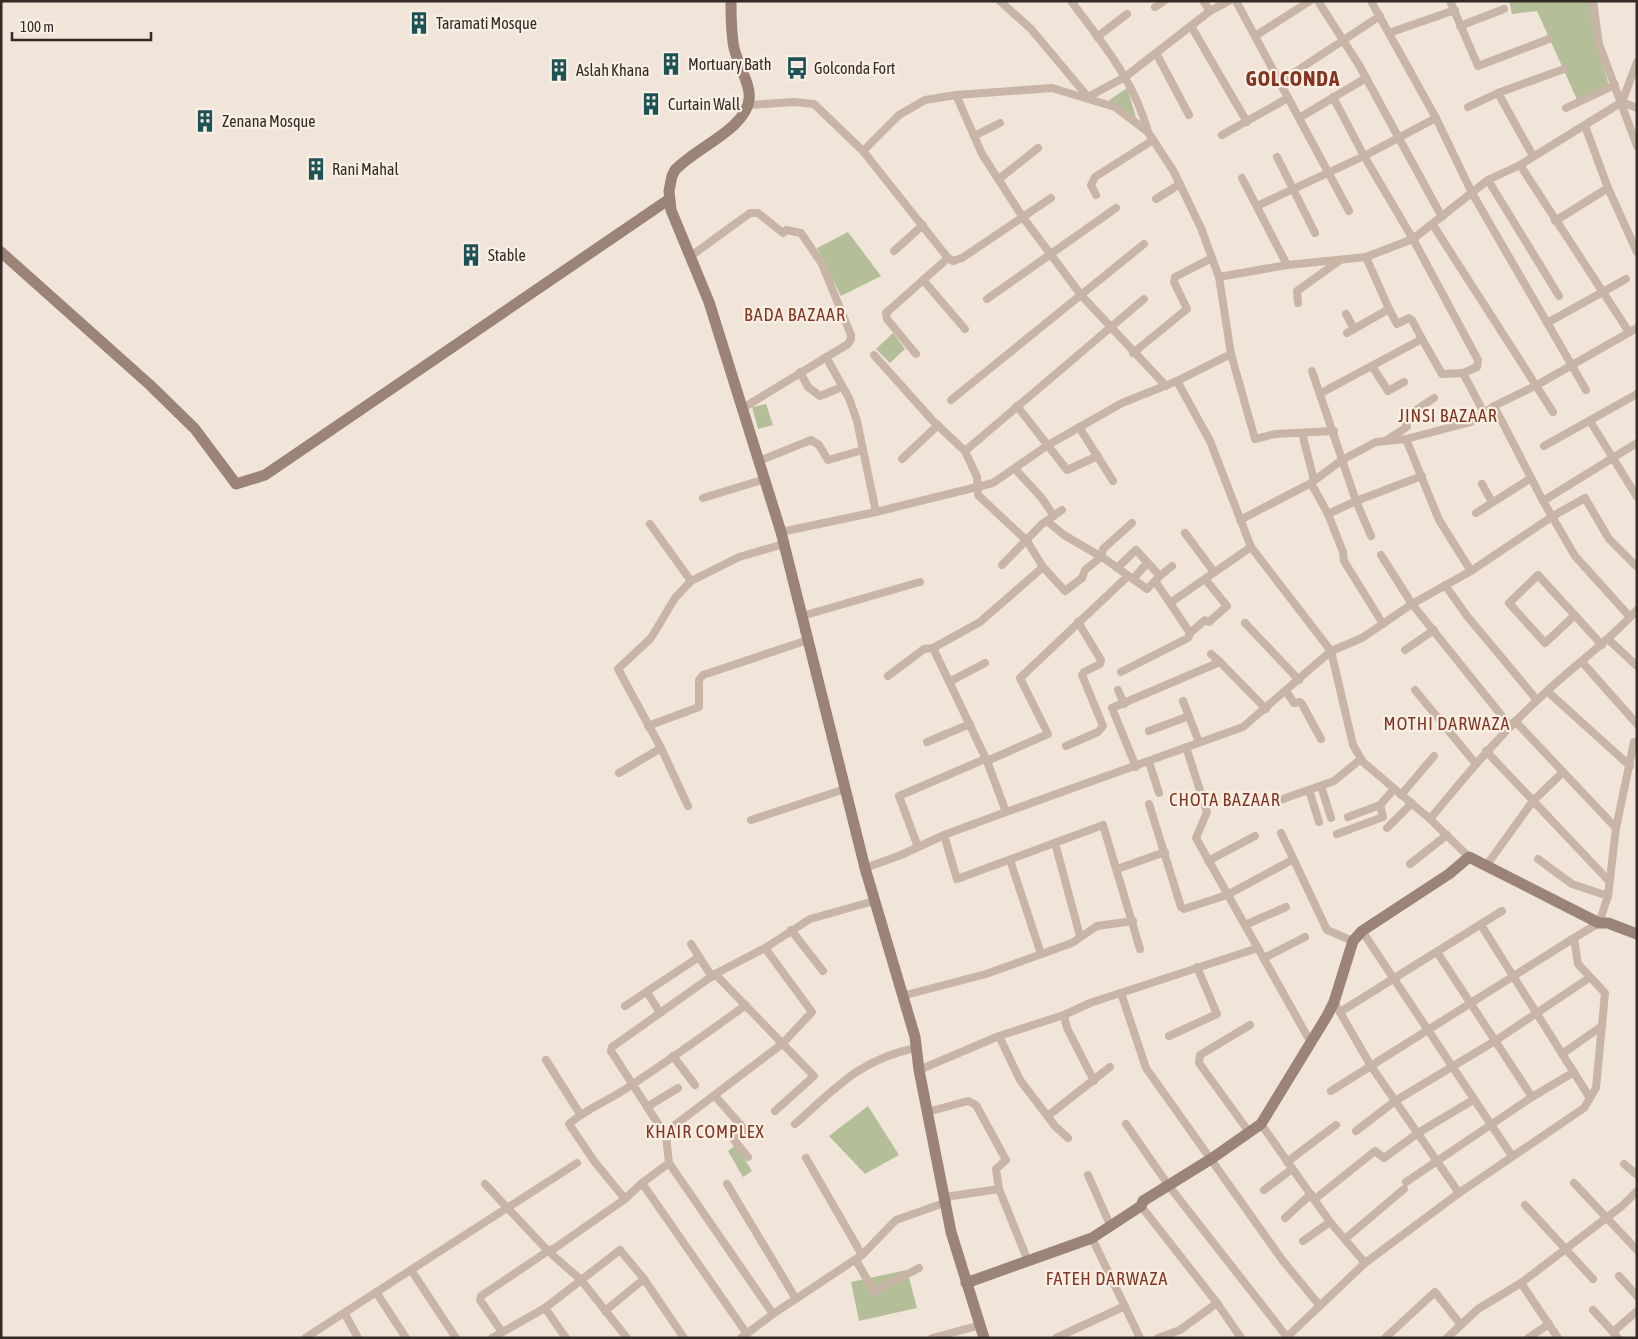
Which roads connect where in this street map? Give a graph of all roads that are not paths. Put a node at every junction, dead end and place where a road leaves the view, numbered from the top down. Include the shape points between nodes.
1 (731, 1) edge
2 (1000, 1) edge
3 (1071, 1) edge
4 (1164, 1) edge
5 (1203, 1) edge
6 (1229, 1) edge
7 (1236, 1) edge
8 (1310, 1) edge
9 (1318, 1) edge
10 (1372, 1) edge
11 (1450, 1) edge
12 (1593, 1) edge
13 (1155, 7) dead end
14 (1504, 9) dead end
15 (1455, 10) junction
16 (1210, 11) junction
17 (1127, 14) dead end
18 (1380, 16) junction
19 (1191, 26) junction
20 (1460, 26) junction
21 (1389, 33) junction
22 (1255, 36) junction
23 (1097, 37) junction
24 (1549, 39) dead end
25 (1342, 41) junction
26 (1156, 53) junction
27 (1637, 62) edge
28 (1564, 69) dead end
29 (1125, 77) junction
30 (1366, 78) junction
31 (1280, 82) junction
32 (1615, 85) junction
33 (1498, 93) junction
34 (956, 95) junction
35 (1088, 97) junction
36 (1288, 98) junction
37 (1334, 98) junction
38 (1622, 102) junction
39 (749, 105) junction
40 (1468, 107) dead end
41 (1566, 108) dead end
42 (1637, 108) edge
43 (1189, 115) dead end
44 (1299, 118) junction
45 (1436, 118) junction
46 (1247, 122) junction
47 (1000, 123) dead end
48 (1585, 126) junction
49 (1148, 132) junction
50 (1222, 135) dead end
51 (974, 136) junction
52 (1400, 137) junction
53 (1153, 140) junction
54 (1637, 146) edge
55 (1038, 148) dead end
56 (863, 151) junction
57 (1364, 156) junction
58 (1532, 156) junction
59 (1277, 158) dead end
60 (1520, 165) junction
61 (1328, 171) junction
62 (1242, 178) dead end
63 (999, 179) junction
64 (1488, 180) junction
65 (1180, 184) junction
66 (1294, 188) junction
67 (1608, 188) junction
68 (1472, 193) junction
69 (1096, 195) dead end
70 (1050, 198) dead end
71 (1156, 199) dead end
72 (668, 200) junction
73 (1256, 206) junction
74 (1116, 208) dead end
75 (1349, 211) dead end
76 (1022, 216) junction
77 (1442, 217) junction
78 (1555, 221) junction
79 (923, 225) junction
80 (1433, 225) junction
81 (1315, 233) dead end
82 (1414, 239) junction
83 (1144, 244) dead end
84 (894, 251) dead end
85 (1, 252) edge
86 (1637, 252) edge
87 (1051, 255) junction
88 (691, 256) junction
89 (1366, 257) junction
90 (948, 258) junction
91 (1212, 258) junction
92 (1341, 260) junction
93 (1287, 265) junction
94 (1219, 277) junction
95 (923, 280) junction
96 (1626, 280) dead end
97 (1603, 294) junction
98 (1081, 295) junction
99 (1559, 296) dead end
100 (987, 299) dead end
101 (1144, 299) dead end
102 (1298, 303) dead end
103 (1389, 309) junction
104 (1346, 314) dead end
105 (1547, 323) junction
106 (1110, 327) junction
107 (1637, 328) edge
108 (965, 329) dead end
109 (1629, 332) junction
110 (1422, 339) junction
111 (1133, 353) junction
112 (916, 354) dead end
113 (1231, 354) junction
114 (874, 355) dead end
115 (826, 358) junction
116 (1571, 364) junction
117 (1372, 366) junction
118 (1312, 371) dead end
119 (800, 372) junction
120 (1463, 373) junction
121 (1177, 381) junction
122 (1404, 382) dead end
123 (1537, 385) junction
124 (1166, 386) junction
125 (842, 387) junction
126 (1586, 390) dead end
127 (1321, 393) junction
128 (1637, 394) edge
129 (1434, 398) dead end
130 (951, 400) dead end
131 (1017, 406) junction
132 (1494, 406) junction
133 (743, 408) junction
134 (1553, 412) dead end
135 (1484, 413) junction
136 (1590, 421) junction
137 (938, 425) junction
138 (1079, 427) junction
139 (1334, 431) junction
140 (1302, 433) junction
141 (1406, 439) junction
142 (1386, 442) junction
143 (1637, 443) edge
144 (1048, 445) junction
145 (1544, 446) dead end
146 (863, 450) junction
147 (965, 451) junction
148 (1098, 456) junction
149 (1612, 457) junction
150 (902, 459) dead end
151 (1342, 460) junction
152 (759, 461) junction
153 (1015, 469) junction
154 (1422, 476) junction
155 (1531, 478) junction
156 (764, 479) junction
157 (1114, 481) dead end
158 (1313, 482) junction
159 (1482, 484) dead end
160 (979, 487) junction
161 (1637, 497) edge
162 (703, 498) dead end
163 (1356, 501) junction
164 (1543, 501) junction
165 (1492, 502) junction
166 (1062, 510) dead end
167 (876, 512) junction
168 (1328, 514) junction
169 (1476, 514) dead end
170 (1553, 516) junction
171 (1050, 518) junction
172 (1240, 520) junction
173 (1132, 523) dead end
174 (650, 524) dead end
175 (780, 532) junction
176 (1185, 533) dead end
177 (1371, 536) dead end
178 (1027, 541) junction
179 (784, 544) junction
180 (1251, 547) junction
181 (1381, 555) dead end
182 (1101, 556) junction
183 (1148, 563) junction
184 (1002, 565) dead end
185 (1172, 566) dead end
186 (1043, 567) junction
187 (1637, 567) edge
188 (1117, 568) junction
189 (1471, 571) junction
190 (1214, 572) junction
191 (1130, 578) junction
192 (1157, 579) junction
193 (1205, 579) junction
194 (691, 581) junction
195 (920, 582) dead end
196 (1445, 585) junction
197 (1170, 603) junction
198 (1412, 604) junction
199 (1637, 610) edge
200 (1575, 615) junction
201 (802, 616) junction
202 (1630, 617) junction
203 (1078, 622) junction
204 (1245, 623) dead end
205 (1383, 624) junction
206 (1434, 630) junction
207 (1190, 633) junction
208 (808, 640) junction
209 (1609, 640) junction
210 (1602, 645) junction
211 (933, 648) junction
212 (1405, 650) dead end
213 (1331, 651) junction
214 (1211, 654) dead end
215 (1220, 662) junction
216 (1582, 662) junction
217 (985, 663) dead end
218 (1637, 666) edge
219 (1121, 672) dead end
220 (888, 676) dead end
221 (1299, 680) junction
222 (950, 682) junction
223 (1118, 690) dead end
224 (1415, 690) dead end
225 (1286, 691) junction
226 (1547, 691) junction
227 (1537, 700) junction
228 (1183, 701) dead end
229 (1124, 704) junction
230 (1266, 709) junction
231 (1189, 716) junction
232 (970, 724) junction
233 (1513, 724) junction
234 (1637, 724) edge
235 (648, 726) junction
236 (1149, 731) dead end
237 (1321, 739) dead end
238 (927, 742) dead end
239 (1199, 742) junction
240 (1634, 742) dead end
241 (1066, 746) dead end
242 (1186, 747) junction
243 (661, 748) junction
244 (1486, 751) junction
245 (1434, 756) dead end
246 (1361, 758) junction
247 (986, 760) junction
248 (1149, 762) junction
249 (1476, 764) junction
250 (1630, 766) junction
251 (1136, 767) junction
252 (1563, 772) junction
253 (619, 773) dead end
254 (1320, 786) junction
255 (1394, 788) junction
256 (845, 789) junction
257 (1309, 790) junction
258 (1159, 792) dead end
259 (1401, 795) junction
260 (1280, 800) dead end
261 (1533, 801) junction
262 (1149, 804) dead end
263 (1412, 804) junction
264 (1380, 805) junction
265 (688, 806) dead end
266 (1006, 812) junction
267 (1348, 817) dead end
268 (1331, 818) dead end
269 (1430, 819) junction
270 (751, 820) dead end
271 (1319, 822) dead end
272 (1387, 828) dead end
273 (1616, 828) junction
274 (1281, 833) dead end
275 (1337, 834) dead end
276 (944, 835) junction
277 (1447, 835) junction
278 (1255, 836) dead end
279 (1056, 843) junction
280 (918, 847) junction
281 (1165, 852) junction
282 (1469, 857) junction
283 (1538, 859) dead end
284 (1010, 860) junction
285 (1292, 860) junction
286 (1208, 861) junction
287 (1410, 864) dead end
288 (1486, 866) junction
289 (864, 868) junction
290 (1117, 869) junction
291 (1609, 881) junction
292 (1227, 895) junction
293 (1608, 896) junction
294 (874, 901) junction
295 (1286, 907) dead end
296 (1502, 911) dead end
297 (1133, 921) junction
298 (1599, 923) junction
299 (1245, 925) junction
300 (1482, 925) junction
301 (791, 930) junction
302 (1362, 931) junction
303 (1637, 934) edge
304 (1080, 936) junction
305 (1305, 937) dead end
306 (1574, 938) junction
307 (1353, 941) junction
308 (691, 944) dead end
309 (765, 948) junction
310 (1258, 948) junction
311 (1140, 949) dead end
312 (1437, 952) junction
313 (1041, 954) junction
314 (699, 957) junction
315 (1264, 958) junction
316 (1197, 967) junction
317 (823, 971) dead end
318 (714, 976) junction
319 (1514, 976) junction
320 (1590, 978) junction
321 (1394, 979) junction
322 (647, 992) junction
323 (1121, 993) junction
324 (902, 996) junction
325 (1470, 1004) junction
326 (746, 1005) junction
327 (625, 1006) dead end
328 (1337, 1007) junction
329 (660, 1013) junction
330 (1537, 1014) junction
331 (1064, 1015) junction
332 (1250, 1026) dead end
333 (1602, 1026) junction
334 (1428, 1030) junction
335 (999, 1036) junction
336 (1169, 1036) dead end
337 (1310, 1041) junction
338 (1495, 1041) junction
339 (782, 1044) junction
340 (916, 1048) junction
341 (1562, 1054) junction
342 (673, 1056) junction
343 (546, 1060) dead end
344 (1371, 1066) junction
345 (1110, 1067) dead end
346 (1452, 1067) junction
347 (919, 1070) junction
348 (1574, 1072) junction
349 (1094, 1081) junction
350 (632, 1085) junction
351 (694, 1085) dead end
352 (678, 1088) dead end
353 (1331, 1091) dead end
354 (715, 1096) junction
355 (1532, 1097) junction
356 (1590, 1098) junction
357 (1473, 1100) junction
358 (1395, 1101) junction
359 (647, 1107) junction
360 (775, 1111) dead end
361 (927, 1112) junction
362 (580, 1114) junction
363 (1049, 1115) junction
364 (795, 1124) dead end
365 (1126, 1124) dead end
366 (1260, 1124) junction
367 (1336, 1125) dead end
368 (1490, 1126) junction
369 (1356, 1131) dead end
370 (1250, 1132) junction
371 (1418, 1133) junction
372 (666, 1136) junction
373 (1068, 1138) dead end
374 (1512, 1156) junction
375 (748, 1157) dead end
376 (806, 1158) dead end
377 (1211, 1159) junction
378 (1287, 1162) junction
379 (1436, 1162) junction
380 (577, 1163) dead end
381 (669, 1163) junction
382 (1624, 1164) dead end
383 (1292, 1169) junction
384 (1088, 1175) dead end
385 (1637, 1175) edge
386 (642, 1183) junction
387 (1574, 1183) dead end
388 (485, 1184) dead end
389 (727, 1184) dead end
390 (1169, 1186) junction
391 (999, 1189) junction
392 (1264, 1190) dead end
393 (1637, 1191) edge
394 (1459, 1193) junction
395 (1313, 1197) junction
396 (625, 1199) junction
397 (946, 1199) junction
398 (1525, 1205) dead end
399 (1141, 1206) junction
400 (508, 1208) junction
401 (1285, 1218) dead end
402 (1606, 1218) junction
403 (1330, 1222) junction
404 (1111, 1227) junction
405 (1092, 1238) junction
406 (1345, 1239) junction
407 (1303, 1241) dead end
408 (1566, 1248) junction
409 (1637, 1250) edge
410 (548, 1251) junction
411 (859, 1258) junction
412 (1028, 1261) junction
413 (1365, 1263) junction
414 (919, 1268) dead end
415 (411, 1270) junction
416 (1619, 1276) dead end
417 (644, 1279) junction
418 (581, 1280) junction
419 (1593, 1280) dead end
420 (966, 1283) junction
421 (1520, 1283) junction
422 (376, 1292) junction
423 (1637, 1296) edge
424 (796, 1299) junction
425 (1217, 1303) junction
426 (1125, 1306) junction
427 (1320, 1306) junction
428 (545, 1308) junction
429 (1593, 1310) dead end
430 (605, 1311) junction
431 (1637, 1311) edge
432 (345, 1314) junction
433 (773, 1314) junction
434 (1549, 1324) junction
435 (981, 1325) junction
436 (1461, 1325) junction
437 (505, 1331) junction
438 (1616, 1335) edge
439 (744, 1336) edge
440 (1287, 1337) edge
441 (305, 1338) edge
442 (358, 1338) edge
443 (406, 1338) edge
444 (456, 1338) edge
445 (492, 1338) edge
446 (514, 1338) edge
447 (566, 1338) edge
448 (627, 1338) edge
449 (684, 1338) edge
450 (932, 1338) edge
451 (984, 1338) edge
452 (1056, 1338) edge
453 (1140, 1338) edge
454 (1158, 1338) edge
455 (1241, 1338) edge
456 (1385, 1338) edge
457 (1447, 1338) edge
458 (1528, 1338) edge
459 (1558, 1338) edge

1 - 39 street via 734,46 747,80
2 - 35 street via 1031,29
3 - 23 street
4 - 13 street
5 - 16 street
6 - 16 street
7 - 22 street
8 - 22 street
9 - 25 street
10 - 18 street
11 - 15 street
12 - 32 street via 1599,44
14 - 20 street
15 - 20 street
15 - 21 street
16 - 19 street
17 - 23 street
18 - 21 street
18 - 25 street
19 - 26 street
19 - 46 street
20 - 24 street via 1478,66
21 - 45 street
22 - 31 street
23 - 29 street
25 - 30 street
25 - 31 street
26 - 29 street
26 - 43 street
27 - 38 street
28 - 33 street
29 - 35 street
29 - 49 street via 1142,108
30 - 37 street
30 - 52 street
31 - 36 street
32 - 38 street
32 - 41 street
33 - 40 street
33 - 58 street
34 - 35 street via 1052,88
34 - 51 street
34 - 56 street via 925,100 899,115
35 - 49 street via 1115,107
36 - 44 street
36 - 46 street
37 - 44 street
37 - 57 street
38 - 42 street
38 - 48 street
38 - 54 street
39 - 56 street via 814,104
39 - 72 street via 732,127 675,170
44 - 61 street
45 - 52 street
45 - 68 street
46 - 50 street
47 - 51 street
48 - 58 street
48 - 67 street
49 - 53 street
51 - 63 street
52 - 57 street
52 - 77 street
53 - 65 street
53 - 69 street via 1095,177 1091,185
55 - 63 street
56 - 79 street
57 - 61 street
57 - 82 street
58 - 60 street
59 - 66 street
60 - 64 street
60 - 78 street
61 - 66 street
61 - 75 street
62 - 73 street
63 - 76 street
64 - 68 street
64 - 99 street
65 - 71 street
65 - 91 street
66 - 73 street
66 - 81 street
67 - 78 street
67 - 86 street
68 - 77 street
68 - 105 street
70 - 76 street
72 - 85 street via 265,475 236,484 195,429
72 - 88 street
73 - 93 street
74 - 87 street
76 - 87 street
76 - 90 street via 958,260
77 - 80 street
78 - 97 street
79 - 84 street
79 - 90 street
80 - 82 street
80 - 123 street
82 - 89 street
82 - 120 street via 1478,360 1477,367
83 - 98 street
87 - 98 street
87 - 100 street
88 - 115 street via 750,213 758,213 784,233 786,230 801,233 822,264 852,339
88 - 133 street
89 - 92 street
89 - 103 street
90 - 95 street
91 - 94 street
91 - 111 street via 1175,276 1174,282 1187,309
92 - 93 street
92 - 102 street via 1297,292
93 - 94 street
94 - 113 street
95 - 108 street
95 - 112 street via 887,311 885,317
96 - 97 street
97 - 105 street
97 - 109 street
98 - 106 street
98 - 130 street
101 - 106 street
103 - 104 street via 1351,331
103 - 110 street via 1397,324 1409,318 1412,320
105 - 116 street
106 - 111 street
106 - 131 street
107 - 109 street
109 - 116 street
110 - 117 street
110 - 120 street via 1442,374
111 - 124 street
113 - 121 street
113 - 140 street via 1255,439
114 - 137 street
115 - 119 street
115 - 125 street
116 - 123 street
116 - 126 street
117 - 122 street via 1388,392
117 - 127 street
118 - 127 street
119 - 125 street via 808,387 820,396
119 - 133 street
120 - 135 street
121 - 124 street
121 - 172 street via 1210,441
123 - 132 street
123 - 134 street
124 - 138 street via 1122,403
125 - 146 street via 857,421
127 - 139 street
128 - 136 street
129 - 142 street via 1404,418 1407,427
131 - 144 street
131 - 147 street
132 - 135 street
132 - 155 street
133 - 152 street
135 - 141 street via 1471,422
136 - 145 street
136 - 149 street
137 - 147 street
137 - 150 street
138 - 144 street
138 - 148 street
139 - 140 street
139 - 151 street
140 - 158 street
141 - 142 street
141 - 154 street
142 - 151 street via 1376,442
143 - 149 street
144 - 148 street via 1067,470
144 - 153 street
146 - 152 street via 828,460 819,445 811,440
146 - 167 street
147 - 160 street
148 - 157 street
149 - 161 street
149 - 164 street
151 - 158 street
151 - 163 street
152 - 156 street
153 - 160 street via 993,483
153 - 171 street via 1041,497
154 - 163 street
154 - 189 street via 1439,520
155 - 164 street
155 - 165 street
156 - 162 street
156 - 175 street
158 - 168 street
158 - 172 street
159 - 165 street
160 - 167 street
160 - 178 street via 978,495
163 - 168 street
163 - 177 street
164 - 170 street
165 - 169 street
166 - 171 street
167 - 175 street
168 - 205 street via 1344,561
170 - 187 street via 1585,498 1608,539
170 - 189 street
170 - 202 street via 1575,556
171 - 178 street
171 - 182 street via 1064,535
172 - 180 street
173 - 182 street via 1103,549
174 - 194 street
175 - 179 street
176 - 190 street
178 - 184 street
178 - 186 street
179 - 194 street via 739,557
179 - 201 street
180 - 190 street
180 - 213 street
181 - 198 street
182 - 186 street via 1085,570 1082,578 1065,591
182 - 188 street
183 - 188 street via 1136,550
183 - 191 street
183 - 192 street
185 - 192 street
186 - 211 street via 980,622
188 - 191 street
189 - 196 street
190 - 193 street
191 - 192 street via 1147,589
191 - 203 street
192 - 197 street
193 - 197 street
193 - 207 street via 1227,606
194 - 235 street via 675,598 651,638 618,669
195 - 201 street
196 - 198 street
196 - 227 street
197 - 207 street
198 - 205 street
198 - 206 street
199 - 202 street
200 - 200 street via 1538,575 1509,603 1545,643
200 - 210 street
201 - 208 street
202 - 209 street
203 - 241 street via 1101,660 1100,664 1082,675 1103,726 1098,732
203 - 247 street via 1020,678 1048,734
204 - 221 street
205 - 213 street via 1362,638
206 - 212 street
206 - 233 street
207 - 219 street via 1188,638
208 - 235 street via 703,675 699,680 699,707
208 - 256 street
209 - 210 street
209 - 218 street
210 - 216 street
211 - 220 street via 924,649
211 - 222 street
213 - 221 street
213 - 246 street via 1353,745
214 - 215 street
215 - 229 street
215 - 230 street
216 - 226 street
216 - 234 street
217 - 222 street
221 - 225 street
222 - 232 street
223 - 229 street
224 - 249 street
225 - 230 street
225 - 237 street via 1294,703 1302,704
226 - 227 street
226 - 250 street
227 - 233 street
228 - 231 street
229 - 251 street via 1112,708
230 - 239 street via 1243,727
231 - 236 street
231 - 239 street
232 - 238 street
232 - 247 street
233 - 244 street
233 - 252 street
235 - 243 street
239 - 242 street
240 - 250 street
242 - 248 street
242 - 286 street via 1206,812 1196,838
243 - 253 street
243 - 265 street
244 - 249 street
244 - 261 street
245 - 259 street
246 - 254 street via 1340,777
246 - 255 street
247 - 266 street
247 - 280 street via 899,796
248 - 251 street
248 - 258 street
249 - 269 street
250 - 273 street
251 - 266 street
252 - 261 street
252 - 273 street
254 - 257 street
254 - 268 street
255 - 259 street
255 - 264 street
256 - 270 street
256 - 289 street
257 - 260 street
257 - 271 street
259 - 263 street
261 - 288 street
261 - 291 street
262 - 281 street
263 - 269 street
263 - 272 street
264 - 267 street
264 - 275 street via 1383,817
266 - 276 street
269 - 277 street
273 - 291 street
274 - 285 street
276 - 280 street
276 - 284 street via 957,879
277 - 282 street
277 - 287 street
278 - 286 street
279 - 284 street
279 - 290 street via 1103,825
279 - 304 street
280 - 289 street
281 - 290 street
281 - 292 street via 1182,908
282 - 288 street
282 - 302 street via 1449,874
283 - 293 street via 1572,884
284 - 313 street
285 - 292 street
285 - 307 street via 1327,930
286 - 292 street
288 - 298 street
289 - 294 street
290 - 297 street
291 - 293 street
292 - 299 street
293 - 298 street
294 - 301 street via 810,919
294 - 324 street
295 - 299 street
296 - 300 street
297 - 304 street via 1097,926
297 - 311 street
298 - 303 street
298 - 306 street
299 - 310 street
300 - 312 street
300 - 319 street
301 - 309 street
301 - 317 street
302 - 307 street
302 - 321 street
304 - 313 street via 1072,943
305 - 315 street
306 - 319 street
306 - 320 street via 1578,964
307 - 328 street
308 - 314 street
309 - 318 street
309 - 339 street via 812,1012
310 - 315 street
310 - 316 street
312 - 321 street
312 - 325 street
313 - 324 street via 986,974
314 - 318 street
314 - 322 street
315 - 337 street
316 - 323 street
316 - 336 street via 1217,1014
318 - 326 street
318 - 329 street
319 - 325 street
319 - 330 street
320 - 330 street
320 - 333 street via 1605,993
321 - 328 street
321 - 334 street
322 - 327 street
322 - 329 street
323 - 331 street
323 - 377 street via 1146,1068
324 - 340 street
325 - 334 street
325 - 338 street
326 - 339 street
326 - 342 street
328 - 337 street
328 - 344 street
329 - 350 street via 612,1049
330 - 338 street
330 - 341 street
331 - 335 street
331 - 349 street via 1067,1028
332 - 370 street via 1198,1059
333 - 341 street
333 - 356 street via 1596,1088
334 - 344 street
334 - 346 street
335 - 347 street
335 - 363 street via 1020,1080
337 - 366 street
338 - 346 street
338 - 355 street
339 - 354 street
339 - 360 street via 814,1076
340 - 347 street
340 - 364 street via 888,1054 851,1074
341 - 348 street
342 - 350 street
342 - 351 street
343 - 362 street
344 - 353 street
344 - 358 street
345 - 349 street
346 - 357 street
346 - 358 street
347 - 361 street
348 - 355 street
348 - 356 street
349 - 363 street
350 - 359 street
350 - 362 street
352 - 359 street
354 - 372 street via 671,1128
354 - 375 street via 745,1130 734,1140
355 - 368 street
356 - 374 street via 1584,1108
357 - 368 street
357 - 371 street
358 - 369 street
358 - 371 street
359 - 372 street
361 - 391 street via 974,1102 1006,1160 996,1169
361 - 397 street
362 - 396 street via 569,1124
363 - 373 street
365 - 390 street
366 - 370 street
366 - 378 street
367 - 378 street
368 - 374 street
368 - 379 street
370 - 377 street
371 - 379 street
371 - 395 street via 1384,1158 1375,1151
372 - 381 street
374 - 394 street
376 - 411 street
377 - 390 street
377 - 427 street via 1283,1261
378 - 383 street
379 - 394 street
379 - 406 street
380 - 400 street
381 - 386 street
381 - 433 street
382 - 385 street
383 - 392 street
383 - 395 street
384 - 404 street
386 - 396 street
386 - 439 street
387 - 402 street
388 - 400 street
389 - 424 street
390 - 399 street via 1143,1201
390 - 440 street
391 - 397 street
391 - 412 street
393 - 402 street
394 - 413 street
395 - 401 street
395 - 403 street
396 - 410 street
397 - 411 street via 896,1220
397 - 420 street
398 - 408 street
399 - 404 street
399 - 425 street
400 - 410 street
400 - 415 street
402 - 408 street
402 - 409 street
403 - 406 street
403 - 407 street
404 - 405 street
405 - 412 street
405 - 426 street
406 - 413 street
408 - 419 street
408 - 421 street
410 - 418 street
410 - 437 street via 480,1296
411 - 414 street via 874,1292
411 - 424 street
412 - 420 street
413 - 427 street
415 - 422 street
415 - 444 street
416 - 423 street
417 - 418 street via 620,1250
417 - 430 street
417 - 449 street
418 - 428 street
418 - 430 street
420 - 435 street
421 - 434 street
421 - 436 street via 1478,1309
422 - 432 street
422 - 443 street
424 - 433 street
425 - 454 street via 1180,1330
425 - 455 street
426 - 452 street
426 - 453 street
427 - 440 street
428 - 437 street
428 - 447 street
429 - 438 street
430 - 448 street
431 - 438 street
432 - 441 street
432 - 442 street
433 - 439 street
434 - 458 street
434 - 459 street
435 - 450 street
435 - 451 street
436 - 456 street via 1435,1292
436 - 457 street
437 - 445 street
437 - 446 street

